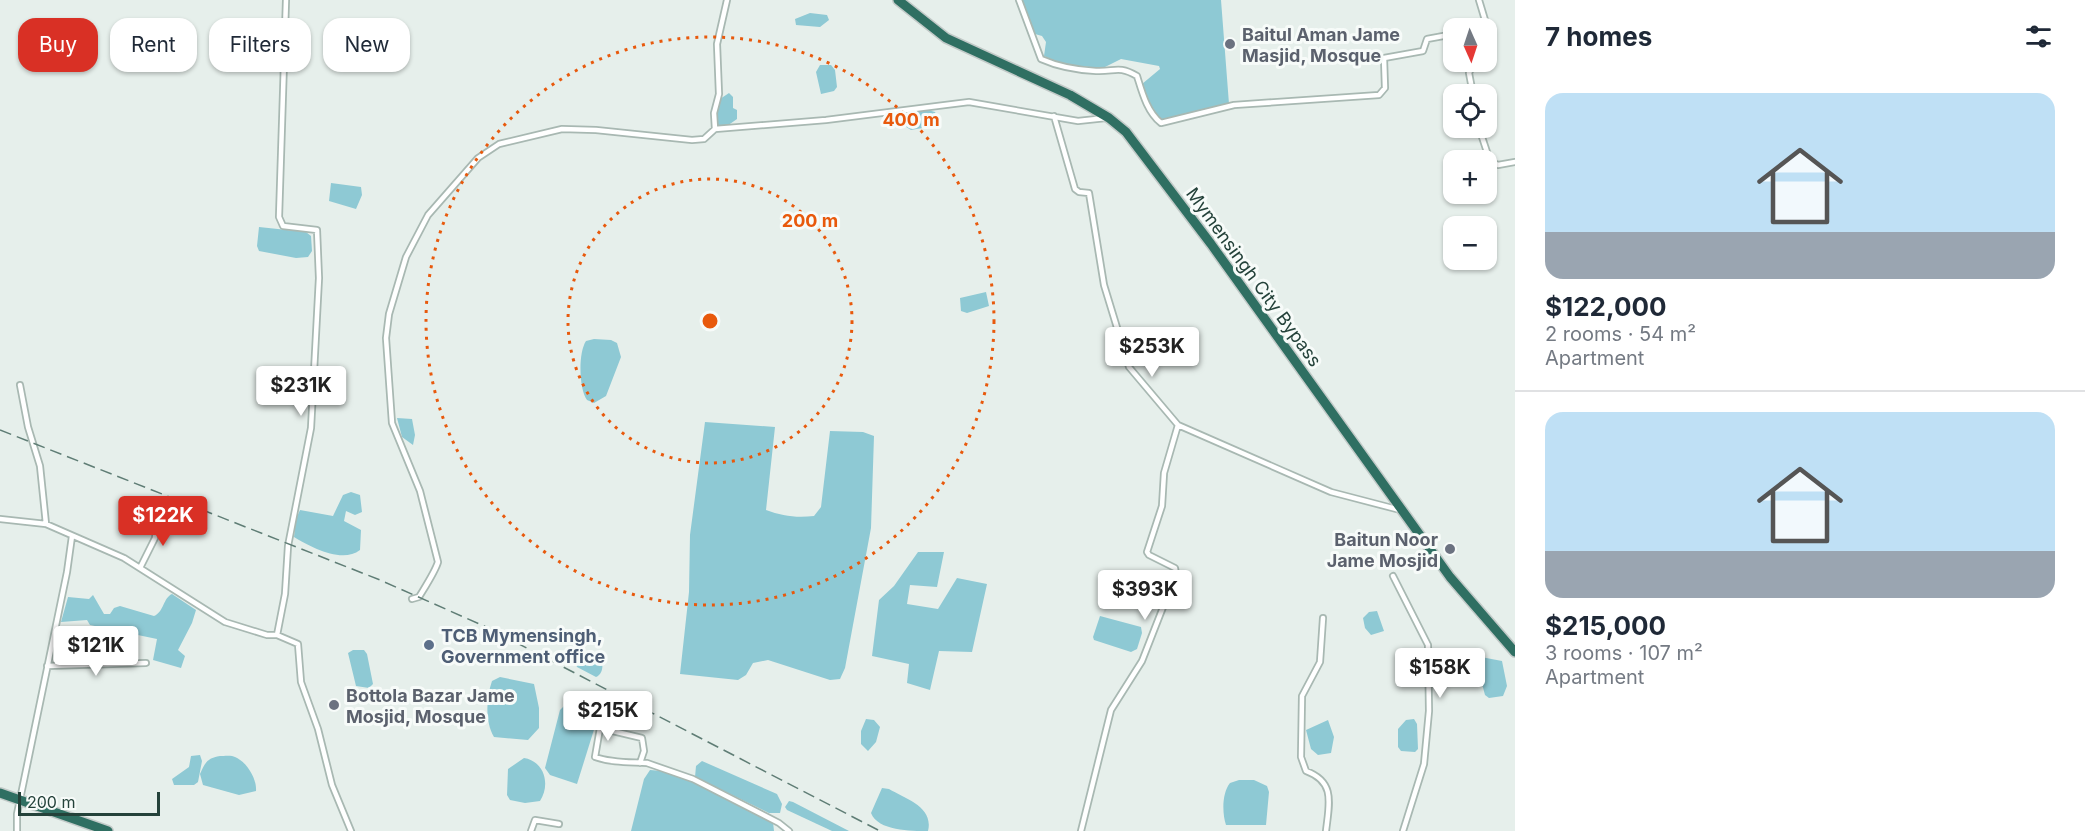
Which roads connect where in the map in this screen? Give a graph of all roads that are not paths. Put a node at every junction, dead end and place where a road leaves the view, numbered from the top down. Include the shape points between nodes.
1 (286, 0) edge
2 (727, 0) edge
3 (898, 0) edge
4 (1019, 0) edge
5 (1479, 0) edge
6 (1484, 18) edge
7 (1443, 36) edge
8 (1054, 116) junction
9 (1109, 118) junction
10 (715, 129) junction
11 (1482, 138) edge
12 (1515, 162) edge
13 (20, 385) dead end
14 (1178, 424) junction
15 (1403, 511) junction
16 (158, 512) dead end
17 (0, 519) edge
18 (46, 524) junction
19 (72, 536) junction
20 (140, 568) junction
21 (1393, 576) dead end
22 (412, 599) dead end
23 (1323, 618) dead end
24 (277, 635) junction
25 (1515, 652) edge
26 (146, 663) dead end
27 (47, 666) junction
28 (640, 763) junction
29 (0, 793) edge
30 (20, 800) junction
31 (559, 824) dead end
32 (17, 831) edge
33 (108, 831) edge
34 (351, 831) edge
35 (531, 831) edge
36 (789, 831) edge
37 (1081, 831) edge
38 (1326, 831) edge
39 (1403, 831) edge

1 - 24 street via 279,217 283,225 316,230 319,278 311,428 286,554 285,594
2 - 10 street via 717,44 719,93
3 - 9 highway, Mymensingh City Bypass via 946,38 1070,95
4 - 7 street via 1041,59 1077,69 1126,70 1137,76 1155,119 1161,123 1234,105 1379,95 1385,88 1384,58 1423,51 1427,39
5 - 6 street
8 - 9 street via 1078,121
8 - 10 street via 969,102
8 - 14 street via 1075,189 1089,193 1104,285 1129,367
9 - 15 highway, Mymensingh City Bypass via 1126,132 1161,176
10 - 22 street via 704,139 693,140 562,129 499,144 478,158 428,215 406,257 386,338 392,423 420,491 438,562 419,597
11 - 12 street via 1490,161 1498,165
13 - 18 street via 40,466
14 - 15 street via 1330,492
14 - 37 street via 1164,473 1162,506 1147,552 1174,568 1176,574 1142,661 1111,710
15 - 25 highway, Mymensingh City Bypass via 1450,577
16 - 20 street via 155,538
17 - 18 street
18 - 19 street
19 - 20 street
19 - 27 street
20 - 24 street via 225,622
21 - 39 street via 1428,645 1430,711 1424,764
23 - 38 street via 1320,662 1302,696 1301,758 1306,771 1328,786
24 - 34 street via 298,644 301,682 332,785
26 - 27 street
27 - 30 street
28 - 28 street via 595,757 600,728 642,738 644,751
28 - 36 street via 693,779
29 - 30 highway
30 - 32 street
30 - 33 highway
31 - 35 street via 535,820

